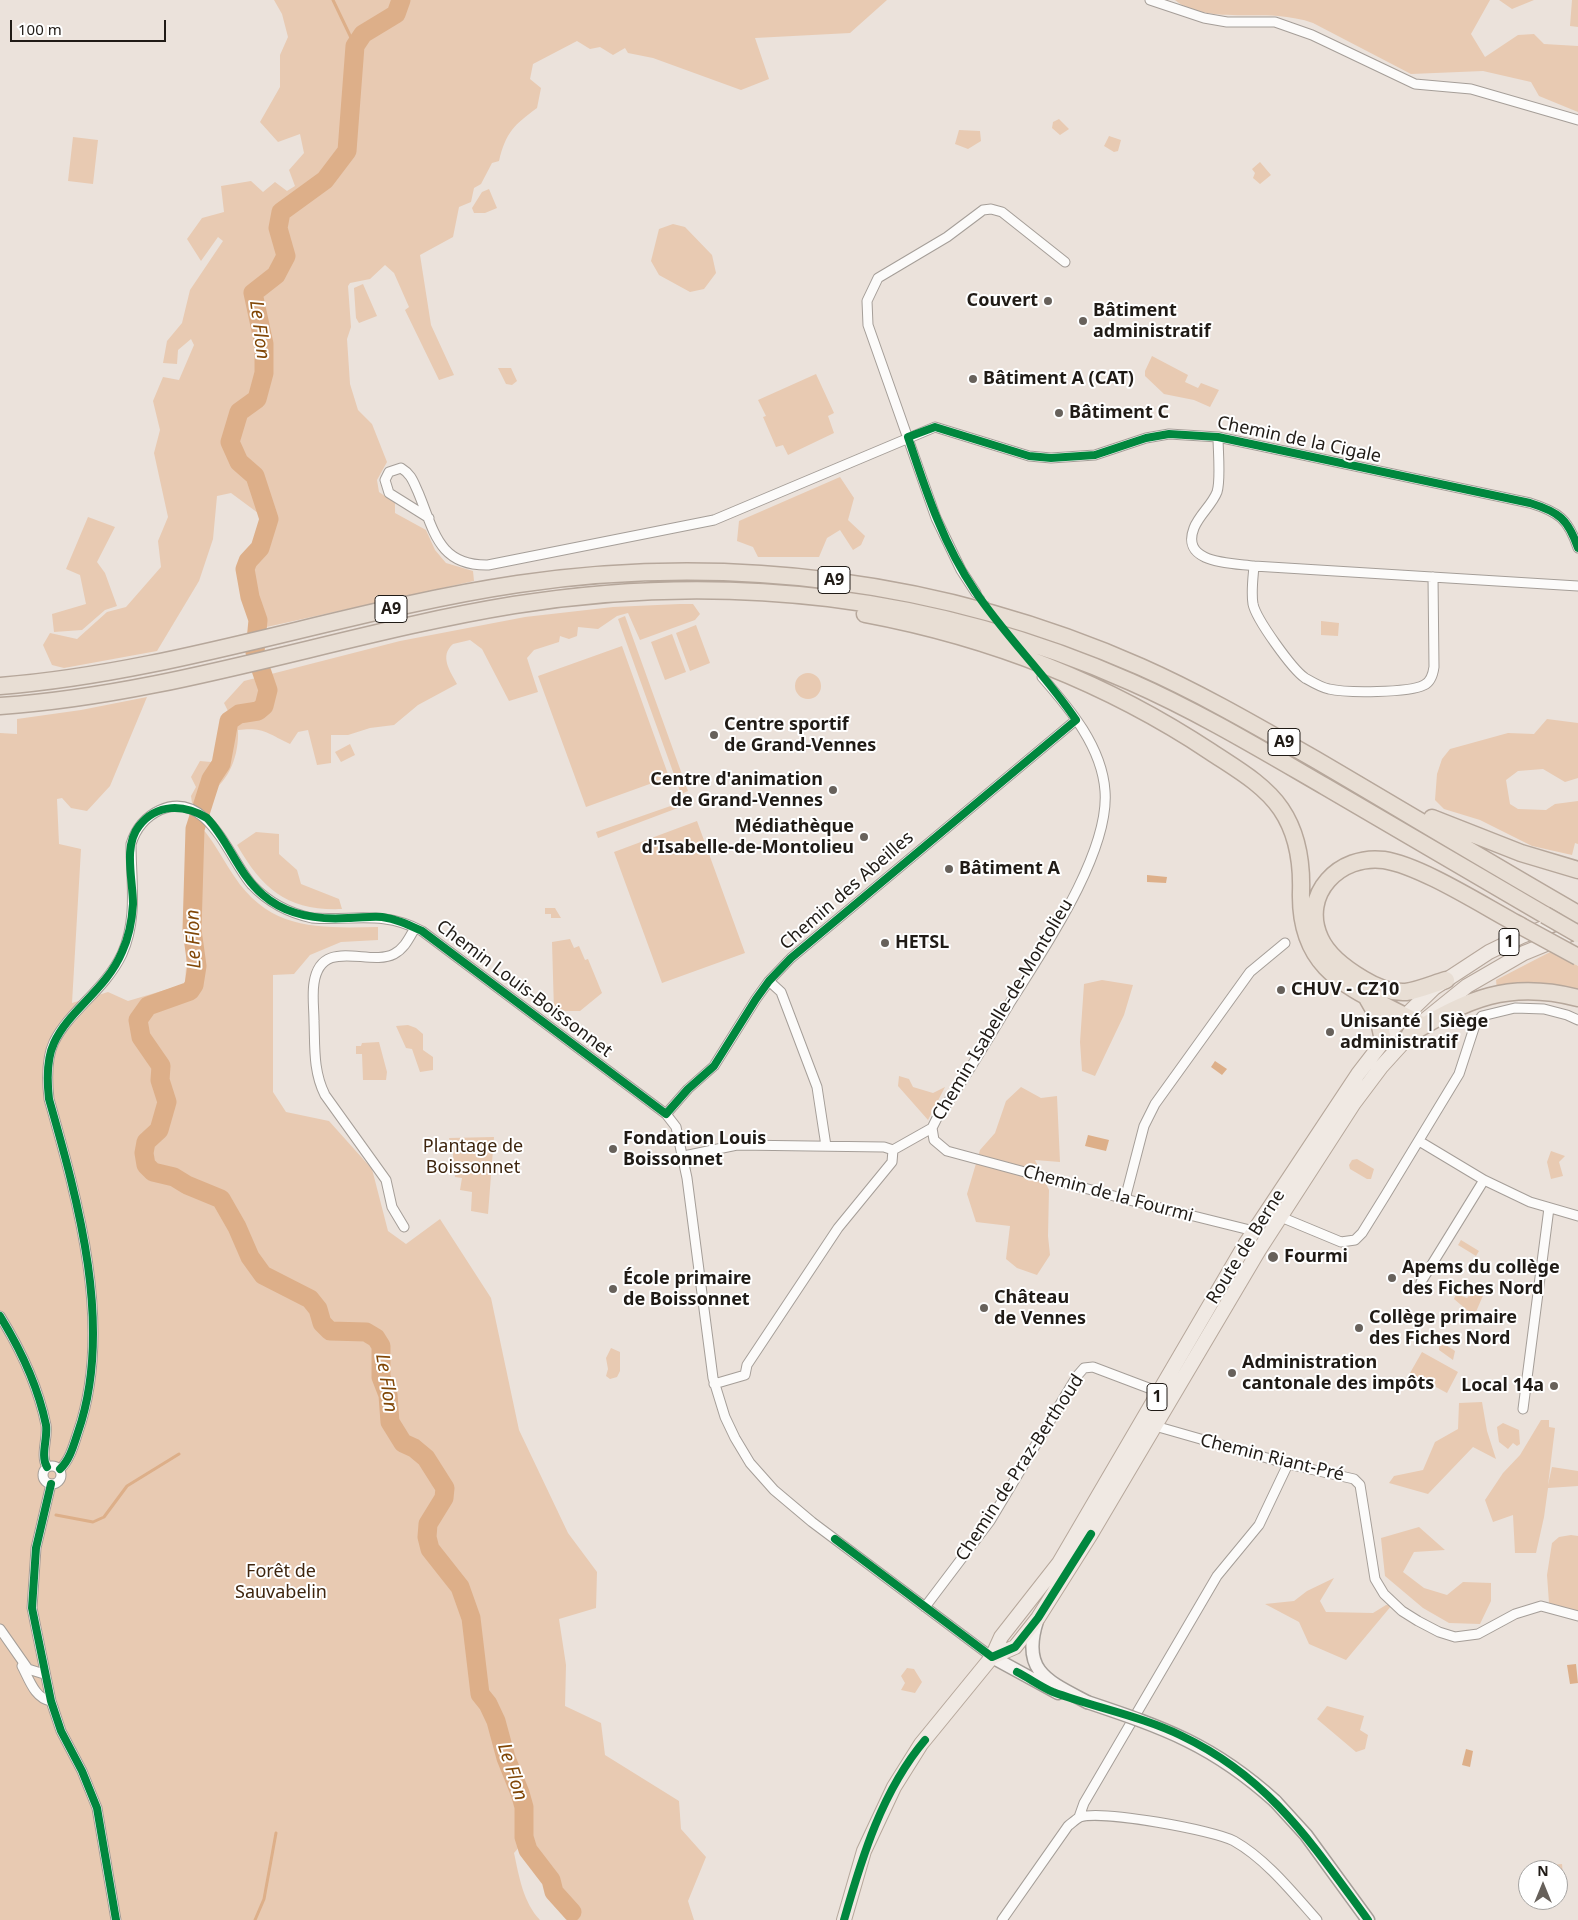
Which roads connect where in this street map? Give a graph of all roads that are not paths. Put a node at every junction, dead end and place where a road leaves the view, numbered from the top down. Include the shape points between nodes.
1 (1150, 0) edge
2 (1578, 120) edge
3 (1065, 262) dead end
4 (1218, 437) junction
5 (908, 438) junction
6 (429, 518) junction
7 (1578, 548) edge
8 (1254, 566) junction
9 (1432, 577) junction
10 (1578, 586) edge
11 (720, 593) junction
12 (976, 593) tunnel mouth
13 (1042, 677) dead end
14 (0, 686) edge
15 (0, 706) edge
16 (1076, 720) junction
17 (1371, 792) junction
18 (1578, 870) edge
19 (1574, 909) edge
20 (416, 928) junction
21 (1578, 933) edge
22 (1285, 943) dead end
23 (1578, 956) edge
24 (769, 980) junction
25 (1446, 980) junction
26 (1366, 996) junction
27 (1578, 998) edge
28 (1405, 1015) junction
29 (1578, 1020) edge
30 (1415, 1029) junction
31 (1383, 1040) junction
32 (666, 1114) junction
33 (932, 1128) junction
34 (1420, 1141) junction
35 (826, 1146) junction
36 (893, 1150) junction
37 (947, 1151) joint
38 (684, 1156) junction
39 (1484, 1180) junction
40 (1125, 1200) junction
41 (1549, 1208) junction
42 (1268, 1212) junction
43 (1578, 1216) edge
44 (1281, 1218) junction
45 (404, 1227) dead end
46 (1255, 1230) junction
47 (1270, 1235) junction
48 (1421, 1282) dead end
49 (0, 1316) edge
50 (714, 1384) junction
51 (1159, 1392) junction
52 (1523, 1409) dead end
53 (1155, 1426) junction
54 (1288, 1464) junction
55 (47, 1467) junction
56 (60, 1469) junction
57 (51, 1484) junction
58 (924, 1607) junction
59 (1578, 1616) edge
60 (1038, 1618) junction
61 (0, 1629) edge
62 (15, 1652) junction
63 (992, 1657) junction
64 (44, 1674) junction
65 (51, 1702) junction
66 (1087, 1702) junction
67 (1079, 1818) junction
68 (116, 1920) edge
69 (844, 1920) edge
70 (1002, 1920) edge
71 (1316, 1920) edge
72 (1368, 1920) edge

1 - 2 street via 1204,18 1227,22 1275,22 1312,35 1415,84 1471,89
3 - 5 street via 1002,212 991,209 982,210 878,278 867,301 868,325
4 - 5 street, Chemin de la Cigale via 1170,434 1146,438 1095,455 1051,458 1030,456 935,427
4 - 7 street, Chemin de la Cigale via 1530,503 1556,513 1568,523
4 - 8 street, Chemin de la Cigale via 1218,490 1194,527 1193,547 1200,555 1212,560
5 - 6 street via 714,520 488,565 468,564 449,555 440,545
5 - 12 street via 943,532
6 - 6 street via 410,473 401,468 389,472 385,480 389,493
8 - 9 street
8 - 9 street via 1252,602 1256,613 1291,665 1304,677 1327,689 1350,692 1415,689 1425,685 1432,676
9 - 10 street
11 - 15 highway, A9 via 650,592 570,598 468,614 159,683 68,699
11 - 21 highway, A9, bridge via 818,597 913,612 999,633 1099,668 1222,728
11 - 26 highway via 854,612 967,639 1022,657 1092,686 1195,742 1255,783 1281,809 1299,851 1302,920 1309,945 1329,971
13 - 16 street, Chemin Isabelle-de-Montolieu
14 - 17 highway, A9 via 182,658 512,585 625,573 720,571 799,576 956,603 1096,648 1169,680 1240,717
16 - 24 street, Chemin des Abeilles via 892,872
16 - 33 street, Chemin Isabelle-de-Montolieu via 1098,762 1105,791 1104,821 1094,853 1041,955
17 - 18 highway via 1488,841
17 - 19 highway, A9
19 - 25 main road, Route de Berne / 1
20 - 32 street, Chemin Louis-Boissonnet
20 - 45 street via 405,946 392,955 339,955 328,959 318,969 314,983 318,1083 386,1180 392,1207
20 - 56 street, Chemin Louis-Boissonnet via 382,917 300,916 276,904 252,884 206,818 186,809 159,810 144,820 134,834 131,850 133,906 126,940 103,984 54,1042 50,1054 49,1099 77,1203 92,1302 94,1344 93,1371 84,1416
21 - 30 main road, Route de Berne / 1 via 1524,953 1491,971 1452,997
22 - 40 street via 1250,972 1155,1104 1144,1126
23 - 25 highway, bridge via 1421,873 1393,862 1374,859 1355,862 1329,878 1316,900 1315,924 1323,944 1334,958 1356,975 1388,990 1406,992
24 - 32 street, Chemin des Abeilles via 722,1056
24 - 35 street via 781,992 817,1087
25 - 28 main road, Route de Berne / 1
26 - 28 highway
26 - 31 highway via 1378,1017
27 - 30 highway via 1528,992 1488,996 1460,1005
28 - 30 highway
28 - 31 main road, Route de Berne / 1
29 - 34 street via 1544,1009 1515,1008 1482,1016 1475,1025 1462,1069
30 - 44 main road, Route de Berne / 1 via 1354,1103
31 - 42 main road, Route de Berne / 1 via 1342,1096
32 - 38 street, Chemin Louis-Boissonnet via 676,1127
33 - 36 street, Chemin Isabelle-de-Montolieu
33 - 37 street, Chemin Isabelle-de-Montolieu via 934,1140
34 - 39 street
34 - 44 street via 1355,1240 1341,1242
35 - 36 street
35 - 38 street via 737,1145
36 - 50 street via 892,1162 838,1228 777,1317 747,1365 745,1375
37 - 40 street, Chemin de la Fourmi
38 - 50 street, Chemin Louis-Boissonnet
39 - 41 street
39 - 48 street
40 - 46 street, Chemin de la Fourmi
41 - 43 street
41 - 52 street
42 - 44 street
42 - 46 main road, Route de Berne / 1
44 - 47 main road, Route de Berne / 1
46 - 47 street, Chemin de la Fourmi
46 - 51 main road, Route de Berne / 1
47 - 53 main road, Route de Berne / 1
49 - 55 street via 17,1344 42,1406 46,1429 44,1462
50 - 58 street, Chemin Louis-Boissonnet via 735,1438 774,1490
51 - 58 street, Chemin de Praz-Berthoud via 1093,1367 1084,1368 990,1521
51 - 63 main road, Route de Berne / 1 via 1059,1563 1001,1637
53 - 54 street, Chemin Riant-Pré
53 - 60 main road, Route de Berne / 1
54 - 59 street, Chemin Riant-Pré via 1354,1479 1360,1485 1375,1578 1384,1594 1418,1621 1455,1637 1478,1634 1515,1614 1541,1606
54 - 67 street via 1259,1525 1217,1576 1084,1803
55 - 56 street via 51,1465
55 - 57 street via 43,1477
56 - 57 street via 60,1480
57 - 64 street via 36,1548 32,1594
58 - 63 street, Chemin Louis-Boissonnet
60 - 63 main road, Route de Berne / 1 via 1015,1647
60 - 66 main road via 1031,1654 1036,1664 1050,1681
61 - 62 street
62 - 64 street via 28,1669
62 - 65 street via 36,1693
63 - 66 main road via 1052,1692
63 - 69 main road, Route de Berne / 1 via 921,1744 894,1787 864,1851
64 - 65 street
65 - 68 street via 97,1808
66 - 72 main road, bridge via 1182,1736 1248,1776 1306,1835
67 - 70 street via 1057,1841
67 - 71 street via 1105,1815 1218,1834 1236,1842 1274,1872

